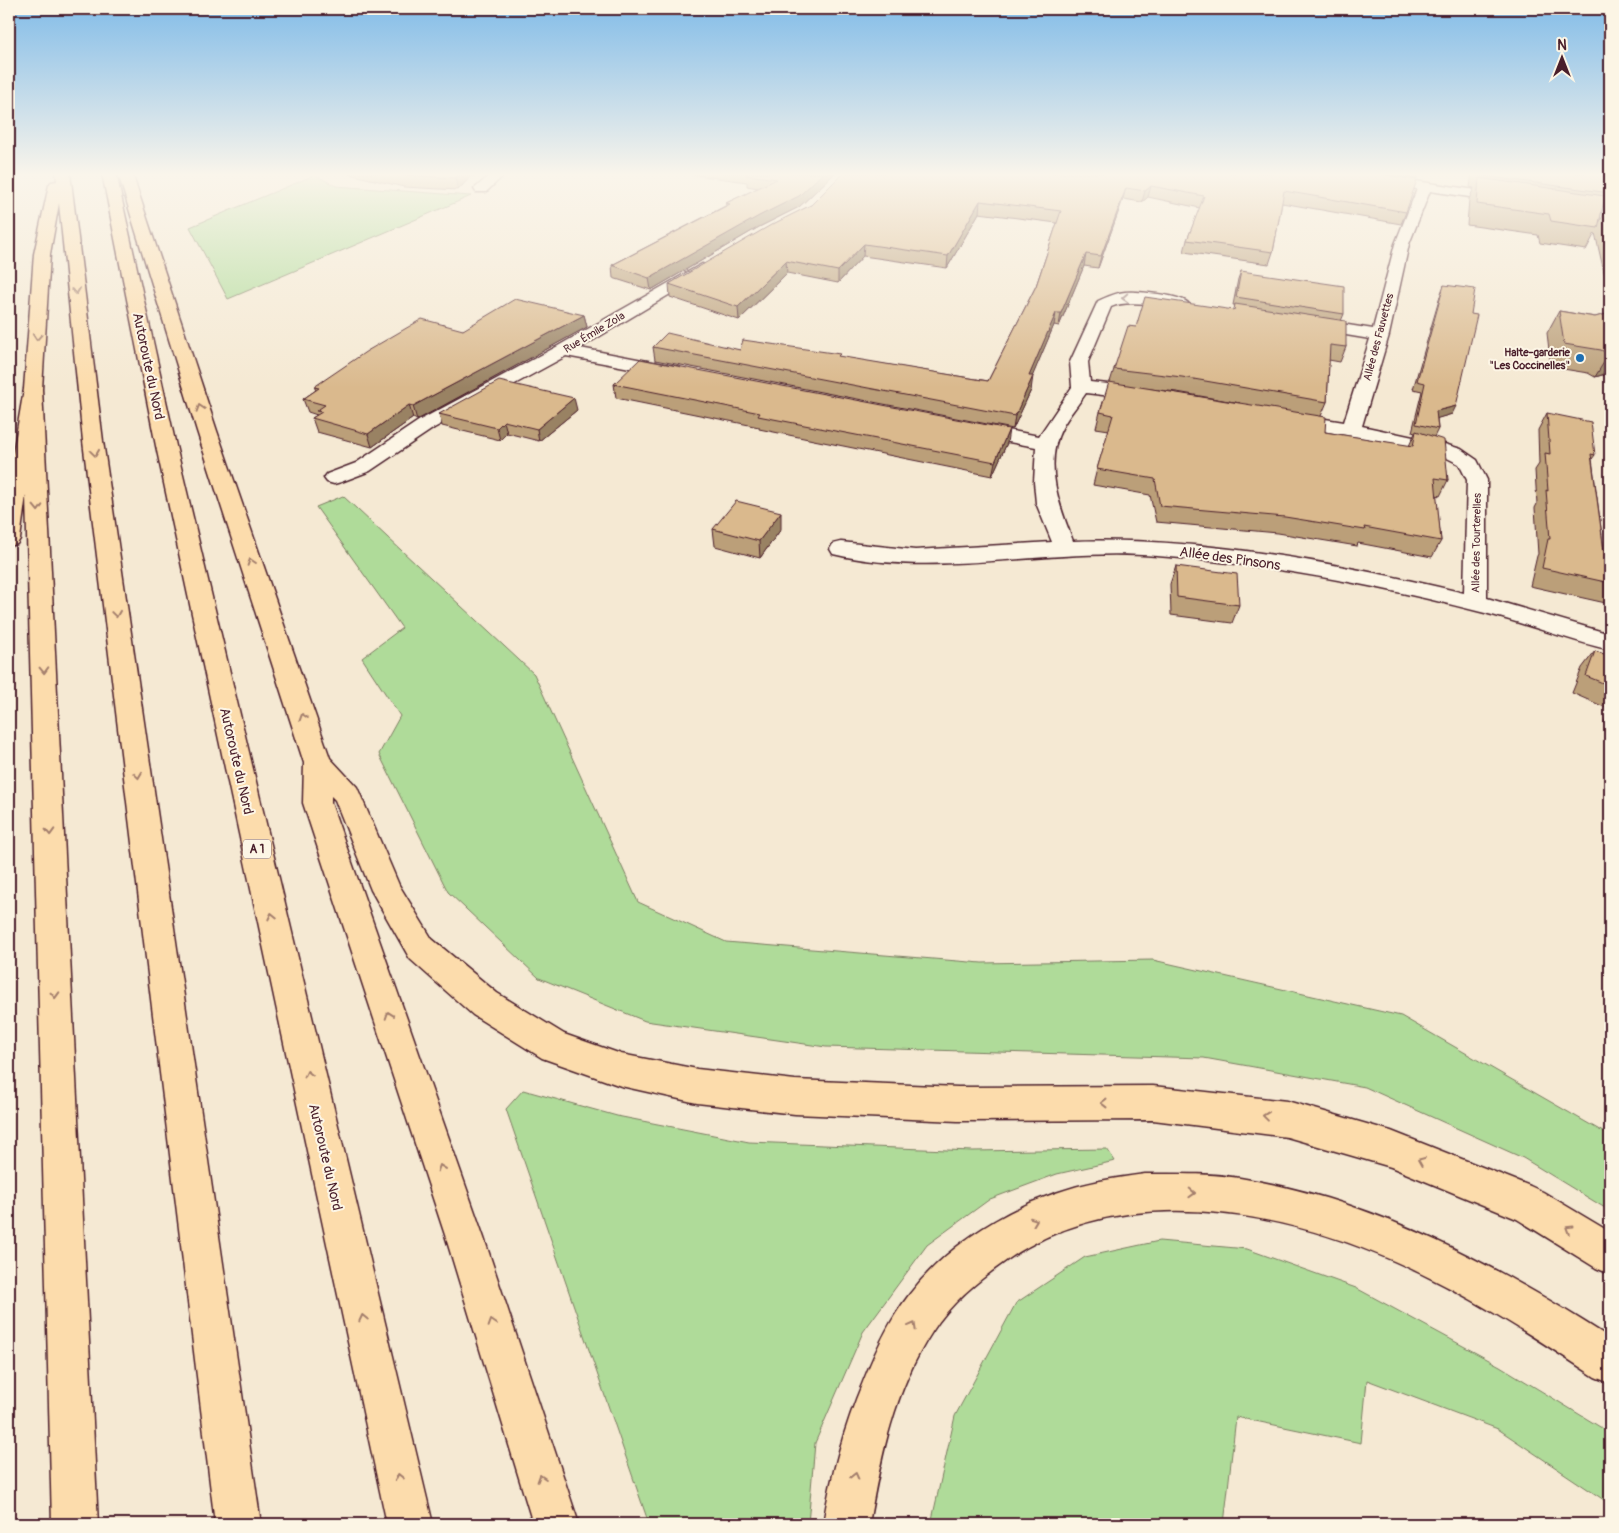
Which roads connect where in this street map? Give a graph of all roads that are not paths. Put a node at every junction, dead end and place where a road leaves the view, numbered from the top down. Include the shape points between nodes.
1 (44, 245) edge
2 (71, 245) edge
3 (124, 245) edge
4 (148, 245) edge
5 (1402, 245) edge
6 (718, 260) edge
7 (1196, 306) edge
8 (1293, 321) edge
9 (1380, 335) junction
10 (564, 350) junction
11 (690, 374) edge
12 (1081, 387) junction
13 (33, 389) junction
14 (1164, 398) edge
15 (1272, 416) edge
16 (951, 425) edge
17 (1351, 430) junction
18 (1046, 444) junction
19 (334, 478) dead end
20 (9, 540) edge
21 (1065, 548) junction
22 (841, 549) dead end
23 (1475, 602) junction
24 (1610, 642) edge
25 (318, 763) junction
26 (1610, 1254) edge
27 (1610, 1362) edge
28 (74, 1524) edge
29 (238, 1524) edge
30 (410, 1524) edge
31 (556, 1524) edge
32 (846, 1524) edge

1 -> 13 highway
2 -> 29 highway via 93,441
30 -> 3 highway, Autoroute du Nord / A 1 via 168,456
25 -> 4 highway
5 - 9 street, Allée des Fauvettes
6 - 10 street, Rue Émile Zola
7 -> 12 street via 1127,297 1104,304 1079,362
8 - 9 street
9 - 17 street, Allée des Fauvettes
10 - 11 street
10 - 19 street, Rue Émile Zola via 428,424 363,467
12 - 14 street
12 - 18 street via 1052,428
13 - 20 highway
13 -> 28 highway
15 - 17 street, Allée des Tourterelles
16 - 18 street
17 - 23 street, Allée des Tourterelles via 1449,451 1466,460 1474,470 1477,480
18 - 21 street via 1044,482 1047,503
21 - 22 street, Allée des Pinsons via 913,557
21 - 23 street, Allée des Pinsons via 1172,550 1252,560 1345,574
23 - 24 street, Allée des Pinsons
26 -> 25 highway via 1530,1205 1391,1149 1287,1119 1152,1103 958,1104 795,1097 697,1086 621,1070 554,1048 485,1004 421,949 386,890 347,795
31 -> 25 highway via 465,1238 318,803
32 -> 27 highway via 868,1420 890,1366 918,1316 953,1276 997,1240 1028,1223 1083,1203 1121,1194 1214,1193 1268,1202 1332,1219 1397,1243 1460,1272 1534,1312

